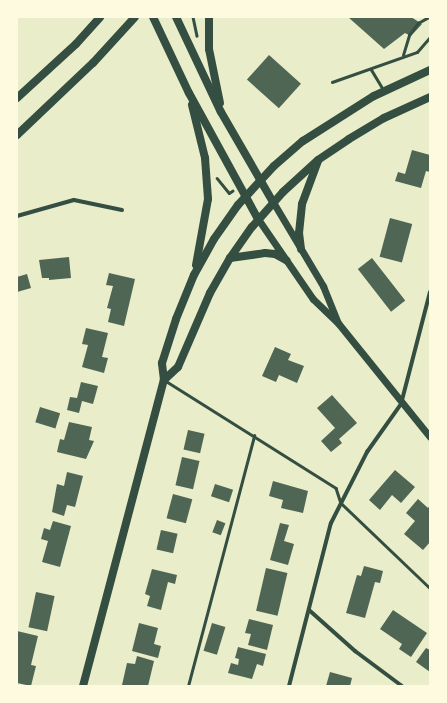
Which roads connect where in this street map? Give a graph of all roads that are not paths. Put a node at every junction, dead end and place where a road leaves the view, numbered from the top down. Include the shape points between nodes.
1 (100, 17) edge
2 (135, 17) edge
3 (153, 17) edge
4 (176, 17) edge
5 (208, 17) edge
6 (429, 17) edge
7 (430, 37) edge
8 (402, 56) junction
9 (371, 69) junction
10 (430, 70) edge
11 (332, 82) dead end
12 (384, 91) junction
13 (189, 93) junction
14 (430, 97) edge
15 (17, 98) edge
16 (221, 112) junction
17 (17, 134) edge
18 (318, 160) junction
19 (261, 180) junction
20 (245, 197) junction
21 (273, 202) junction
22 (122, 210) dead end
23 (17, 216) edge
24 (258, 219) junction
25 (301, 250) junction
26 (230, 258) junction
27 (286, 260) junction
28 (194, 275) junction
29 (430, 292) edge
30 (338, 323) junction
31 (164, 380) junction
32 (401, 404) junction
33 (254, 436) junction
34 (430, 437) edge
35 (341, 503) junction
36 (430, 588) edge
37 (309, 610) junction
38 (395, 684) edge
39 (83, 686) edge
40 (188, 686) edge
41 (289, 686) edge
42 (402, 686) edge

1 - 15 main road via 76,44
2 - 17 main road via 93,63
3 - 13 main road
4 - 16 main road
5 - 16 main road via 209,49
6 - 8 lane via 418,22 409,35
7 - 8 lane via 416,52
8 - 9 lane
9 - 11 lane
9 - 12 lane
10 - 12 main road
12 - 19 main road via 338,116 303,141
13 - 20 main road
13 - 28 main road via 205,158 208,200
14 - 18 main road via 384,118
16 - 19 main road
18 - 21 main road
18 - 25 main road via 302,204 299,233
19 - 20 main road
19 - 21 main road
20 - 24 main road
20 - 28 main road via 214,239
21 - 24 main road
21 - 25 street
22 - 23 street via 74,200
24 - 26 main road
24 - 27 street
25 - 30 street via 323,286
26 - 27 main road via 265,253 275,254
26 - 31 main road via 210,293 178,367
27 - 30 street via 313,299
28 - 31 main road via 162,363
29 - 32 street
30 - 32 street
31 - 33 lane
31 - 39 main road
32 - 34 street
32 - 35 street via 367,452
33 - 35 lane via 336,488
33 - 40 lane
35 - 36 lane
35 - 37 street via 332,524
37 - 38 street
37 - 41 street
38 - 42 street

